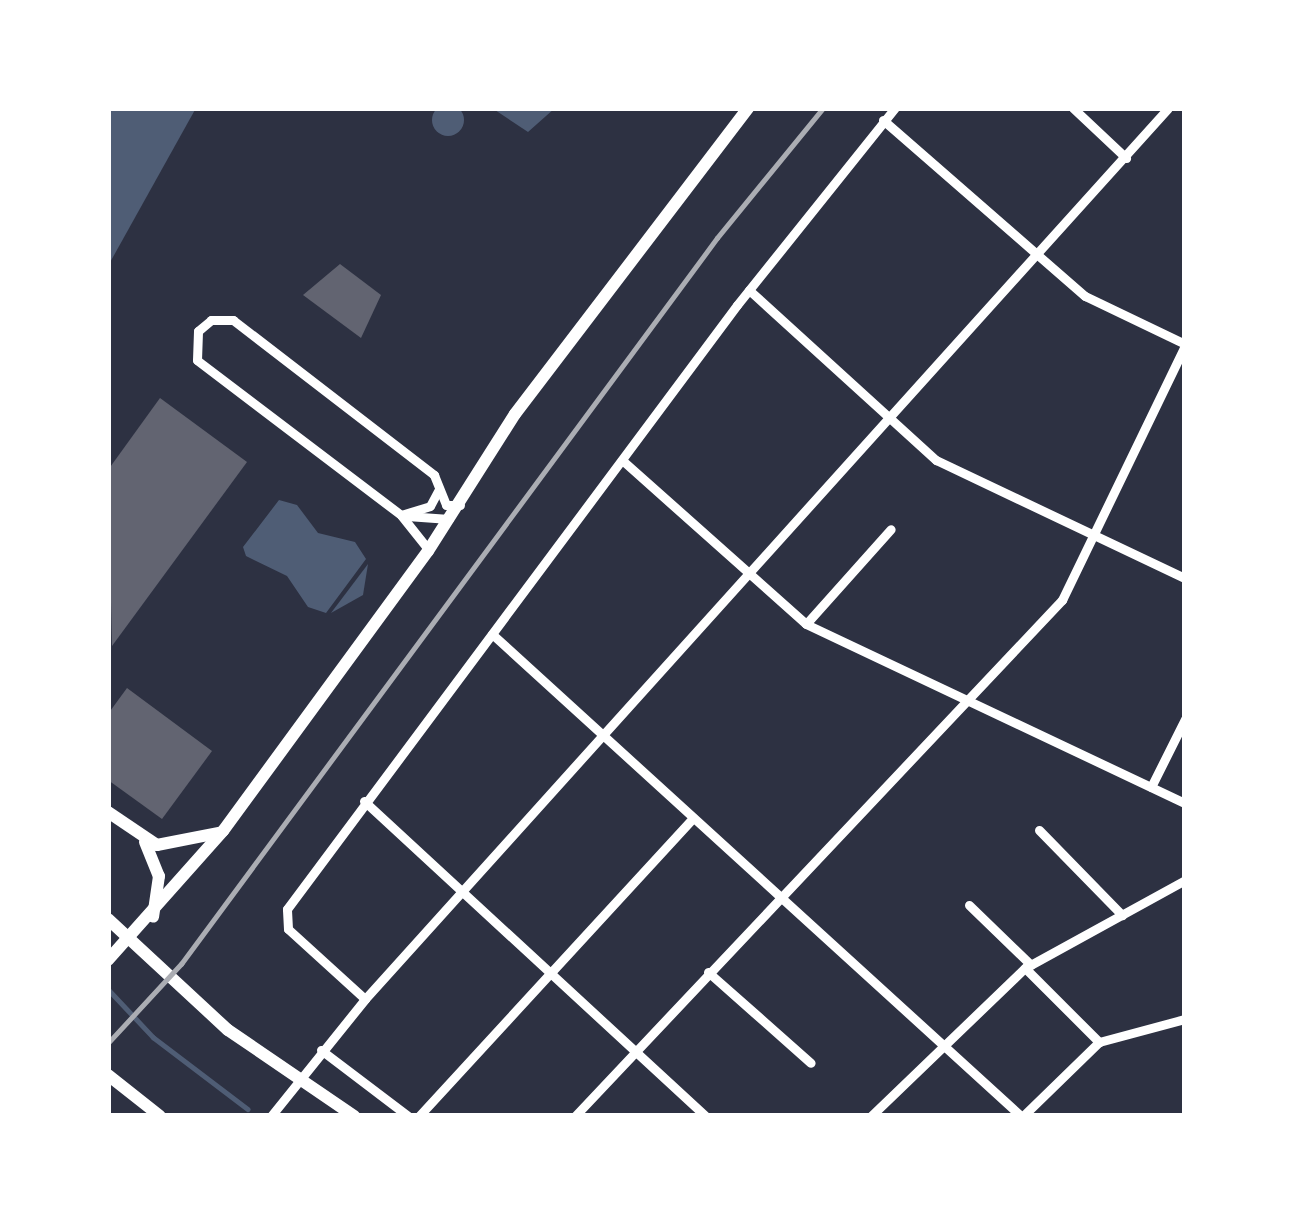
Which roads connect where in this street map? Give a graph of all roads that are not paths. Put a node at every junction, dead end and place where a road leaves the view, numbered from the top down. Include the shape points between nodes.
1 (748, 108) edge
2 (895, 108) edge
3 (1073, 108) edge
4 (1168, 108) edge
5 (884, 120) junction
6 (1126, 158) junction
7 (1038, 256) junction
8 (748, 290) junction
9 (1185, 344) edge
10 (892, 418) junction
11 (622, 460) junction
12 (438, 485) junction
13 (460, 506) junction
14 (401, 515) junction
15 (450, 519) junction
16 (891, 529) dead end
17 (1096, 532) junction
18 (428, 550) junction
19 (751, 575) junction
20 (1185, 578) edge
21 (806, 624) junction
22 (492, 634) junction
23 (962, 698) junction
24 (1185, 719) edge
25 (606, 738) junction
26 (1151, 787) junction
27 (364, 801) junction
28 (1185, 803) edge
29 (108, 812) edge
30 (694, 818) junction
31 (1039, 830) dead end
32 (223, 831) junction
33 (145, 842) junction
34 (1185, 880) edge
35 (463, 892) junction
36 (779, 896) junction
37 (969, 905) dead end
38 (1122, 915) junction
39 (152, 918) junction
40 (108, 919) edge
41 (108, 960) edge
42 (1028, 967) junction
43 (708, 973) junction
44 (551, 974) junction
45 (364, 999) junction
46 (1185, 1019) edge
47 (1099, 1042) junction
48 (940, 1043) junction
49 (320, 1050) junction
50 (635, 1052) junction
51 (811, 1063) dead end
52 (112, 1079) edge
53 (160, 1116) edge
54 (271, 1116) edge
55 (354, 1116) edge
56 (408, 1116) edge
57 (419, 1116) edge
58 (575, 1116) edge
59 (705, 1116) edge
60 (871, 1116) edge
61 (1022, 1116) edge

1 - 13 main road via 515,414
2 - 5 street
3 - 6 street
4 - 6 street
5 - 7 street
5 - 8 street
6 - 7 street
7 - 9 street via 1084,296
7 - 10 street
8 - 10 street
8 - 11 street
9 - 17 street
10 - 17 street via 953,470
10 - 19 street
11 - 19 street
11 - 22 street
12 - 13 street via 446,505
12 - 14 street via 435,502
12 - 14 street via 232,320 203,325 194,341 197,360
13 - 15 main road
14 - 15 street
14 - 18 street
15 - 18 main road
16 - 21 street
17 - 20 street
17 - 23 street via 1062,600
18 - 32 main road
19 - 21 street
19 - 25 street
21 - 23 street
22 - 25 street
22 - 27 street
23 - 26 street
23 - 36 street
24 - 26 street
25 - 30 street
25 - 35 street
26 - 28 street
27 - 35 street
27 - 45 street via 284,918
29 - 33 main road
30 - 36 street
30 - 44 street
31 - 38 street
32 - 33 main road via 179,846
32 - 39 main road
33 - 39 main road via 158,876
34 - 38 street
35 - 44 street
35 - 45 street
36 - 43 street
36 - 48 street
37 - 42 street
38 - 42 street
39 - 41 main road
40 - 55 main road via 196,1004
42 - 47 street
42 - 48 street
43 - 50 street
43 - 51 street
44 - 50 street
44 - 57 street
45 - 49 street
46 - 47 street
47 - 61 street
48 - 60 street
48 - 61 street
49 - 54 street
49 - 56 street
50 - 58 street
50 - 59 street
52 - 53 main road

